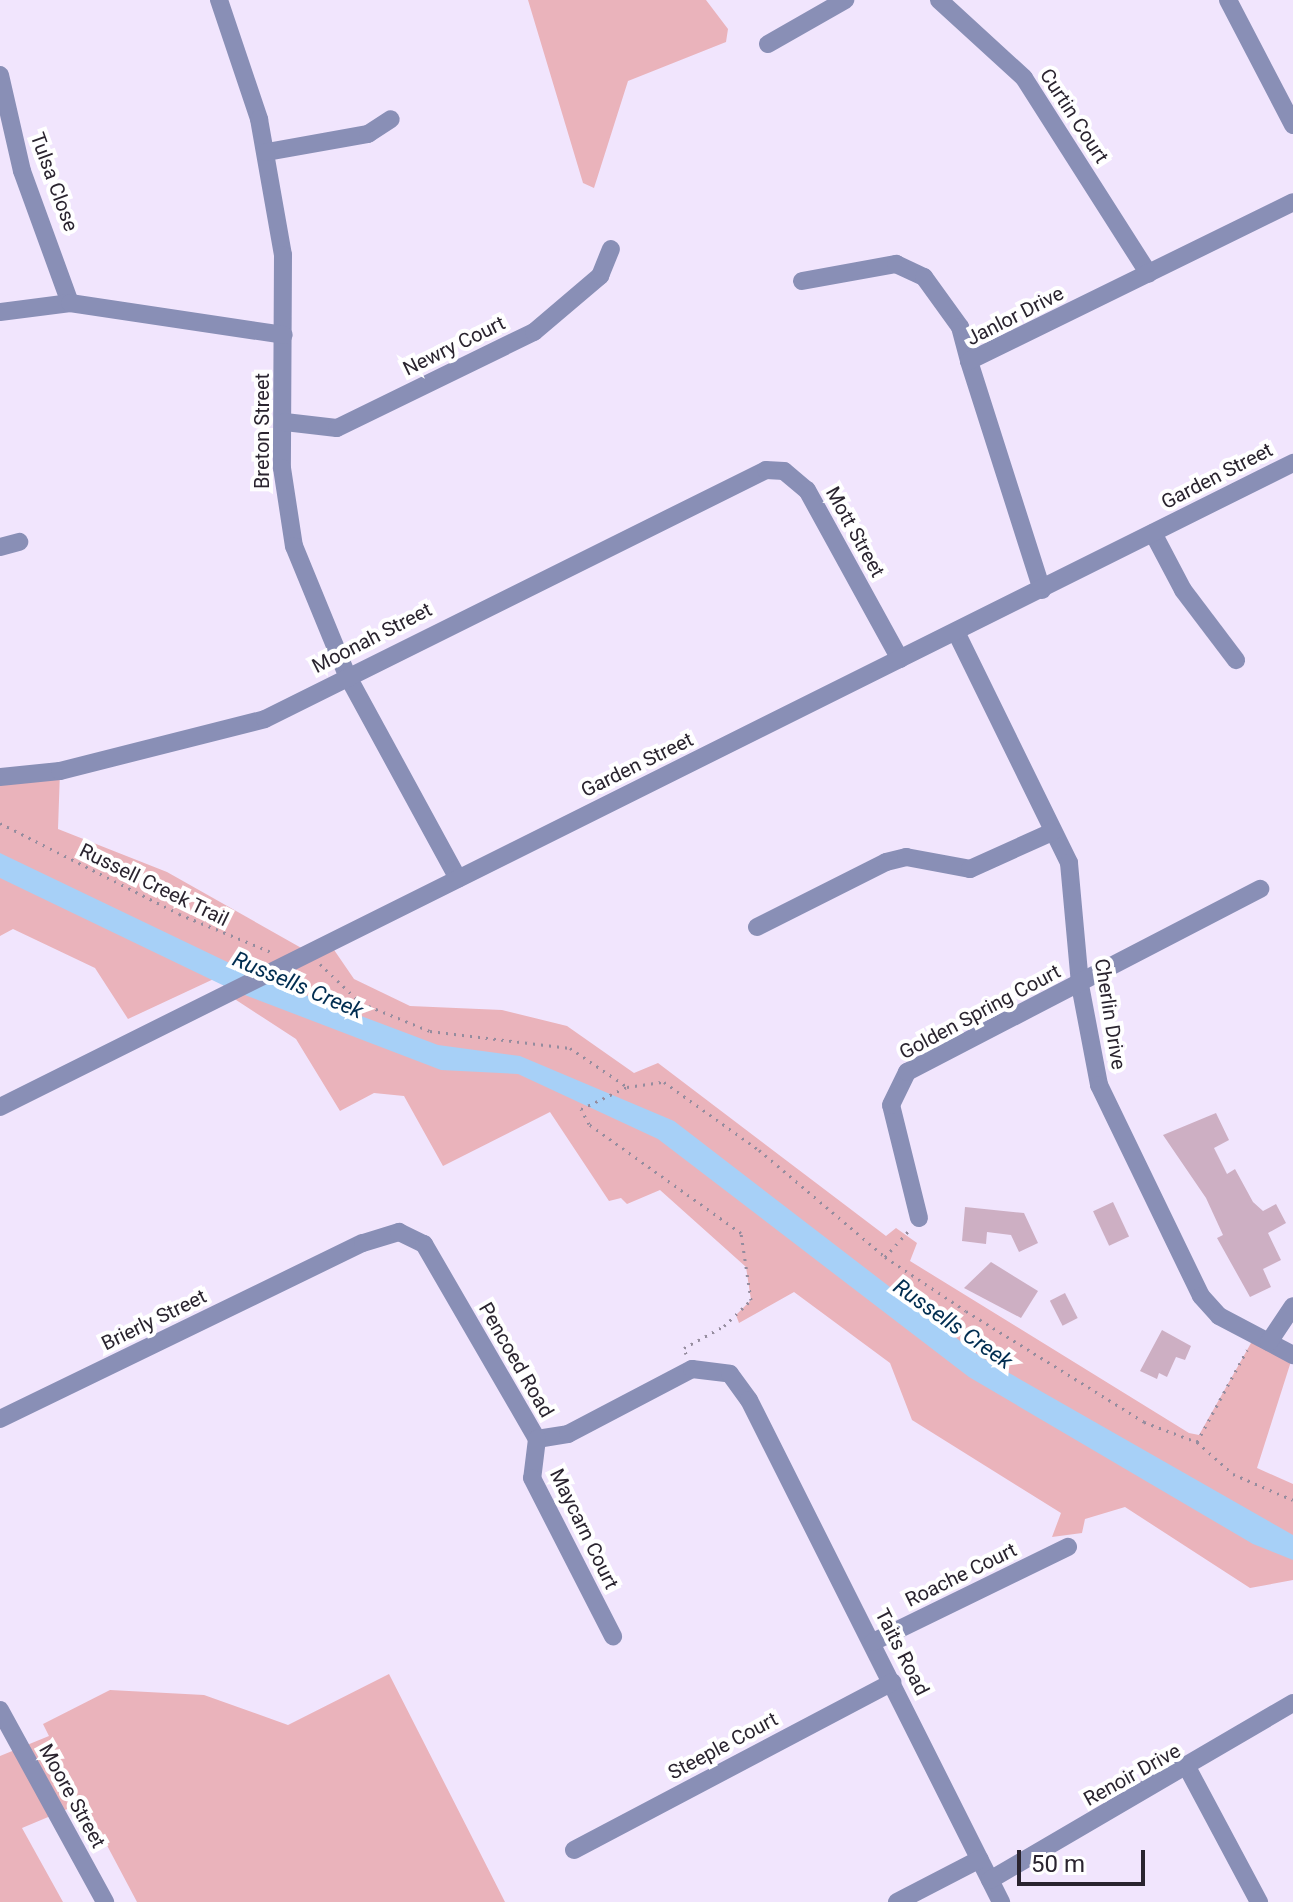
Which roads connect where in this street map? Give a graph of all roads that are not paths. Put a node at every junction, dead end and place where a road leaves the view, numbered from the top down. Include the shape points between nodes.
1 (219, 0) edge
2 (845, 0) edge
3 (939, 0) edge
4 (1228, 0) edge
5 (768, 44) dead end
6 (0, 75) edge
7 (391, 119) dead end
8 (1293, 125) edge
9 (267, 152) junction
10 (1293, 202) edge
11 (611, 249) dead end
12 (1149, 274) junction
13 (802, 281) dead end
14 (70, 303) junction
15 (0, 312) edge
16 (284, 335) junction
17 (969, 361) junction
18 (285, 422) junction
19 (1293, 463) edge
20 (744, 477) joint
21 (1153, 533) junction
22 (19, 542) dead end
23 (0, 547) edge
24 (1042, 590) junction
25 (956, 632) junction
26 (900, 659) junction
27 (1236, 660) dead end
28 (347, 675) junction
29 (0, 777) edge
30 (1052, 832) junction
31 (458, 879) junction
32 (1260, 889) dead end
33 (757, 927) dead end
34 (1080, 985) junction
35 (0, 1107) edge
36 (919, 1218) road end
37 (327, 1260) joint
38 (1293, 1306) edge
39 (1262, 1339) junction
40 (1293, 1355) edge
41 (692, 1369) joint
42 (0, 1419) edge
43 (537, 1439) junction
44 (1068, 1547) dead end
45 (613, 1636) dead end
46 (873, 1642) junction
47 (892, 1682) junction
48 (1293, 1703) edge
49 (0, 1710) edge
50 (1188, 1769) junction
51 (574, 1850) dead end
52 (980, 1859) junction
53 (990, 1880) junction
54 (105, 1902) edge
55 (897, 1902) edge
56 (1001, 1902) edge
57 (1259, 1902) edge

1 - 9 street, Breton Street
2 - 5 street
3 - 12 street, Curtin Court via 1024,78
4 - 8 street
6 - 14 street, Tulsa Close via 22,171
7 - 9 street via 368,134
9 - 16 street, Breton Street via 283,255
10 - 12 street, Janlor Drive
11 - 18 street, Newry Court via 592,285 534,332 337,428
12 - 17 street, Janlor Drive
13 - 17 street via 871,264 896,264 924,277 960,327
14 - 15 street
14 - 16 street
16 - 18 street, Breton Street
17 - 24 street, Janlor Drive
18 - 28 street, Breton Street via 282,468 294,546
19 - 21 street, Garden Street
20 - 26 street, Mott Street via 774,470 798,480
20 - 28 street, Moonah Street
21 - 24 street, Garden Street
21 - 27 street via 1183,590
22 - 23 street
24 - 25 street, Garden Street
25 - 26 street, Garden Street
25 - 30 street, Cherlin Drive
26 - 31 street, Garden Street
28 - 29 street, Moonah Street via 265,719 50,773
28 - 31 street, Breton Street
30 - 33 street via 970,869 906,857 886,862
30 - 34 street, Cherlin Drive via 1069,863
31 - 35 street, Garden Street
32 - 34 street, Golden Spring Court
34 - 36 street, Golden Spring Court via 907,1072 897,1086 891,1105
34 - 39 street, Cherlin Drive via 1099,1085 1188,1272 1219,1316
37 - 42 street, Brierly Street
37 - 43 street, Pencoed Road via 399,1232 424,1244
38 - 39 street
39 - 40 street, Cherlin Drive
41 - 43 street, Pencoed Road via 568,1434
41 - 46 street, Taits Road via 730,1374
43 - 45 street, Maycarn Court via 532,1478
44 - 46 street, Roache Court
46 - 47 street, Taits Road
47 - 51 street, Steeple Court
47 - 52 street, Taits Road
48 - 50 street, Renoir Drive
49 - 54 street, Moore Street
50 - 53 street, Renoir Drive
50 - 57 street
52 - 53 street, Taits Road
52 - 55 street
53 - 56 street, Taits Road

